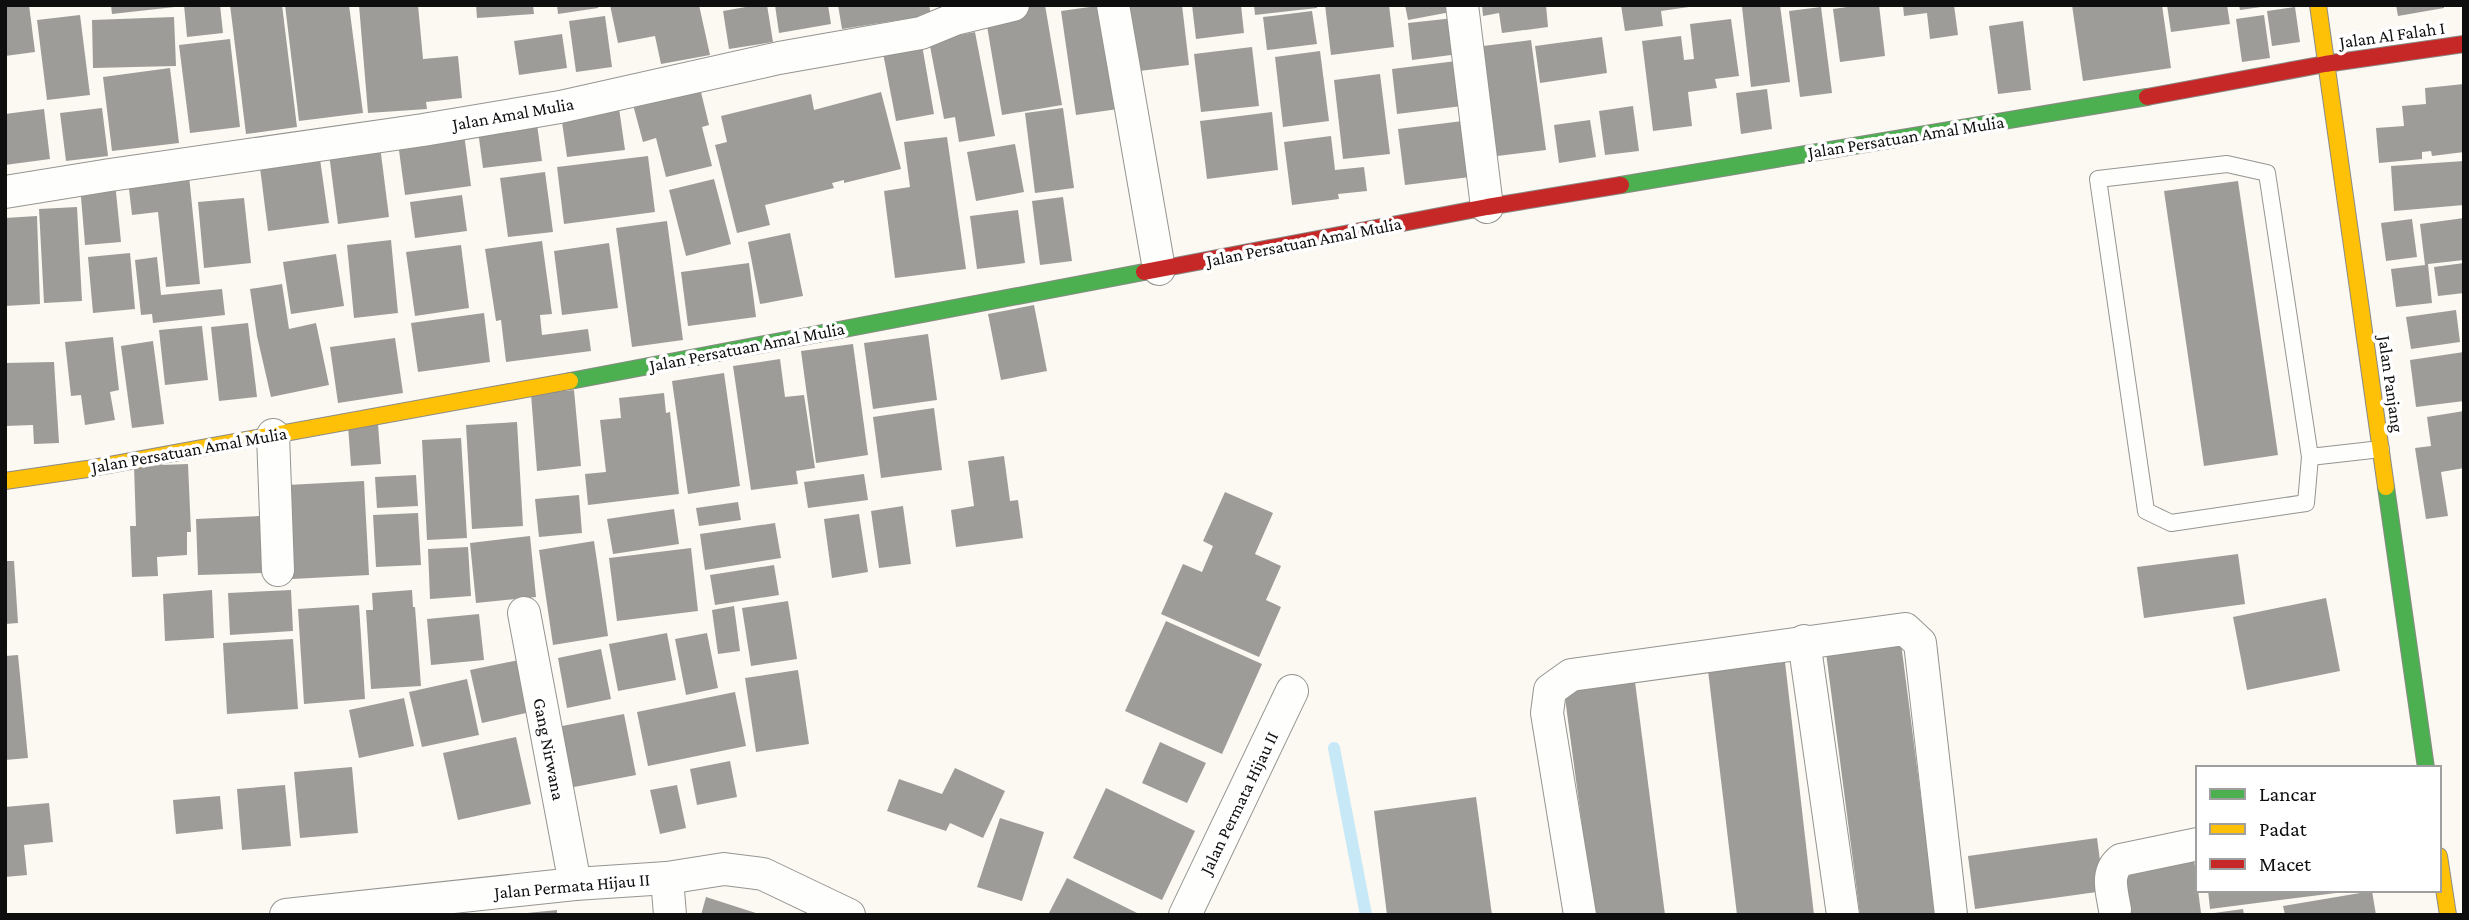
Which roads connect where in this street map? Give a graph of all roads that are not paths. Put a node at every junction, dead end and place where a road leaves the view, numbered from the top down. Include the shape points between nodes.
1 (1013, 5) edge
2 (1113, 5) edge
3 (1462, 5) edge
4 (2318, 5) edge
5 (2464, 44) edge
6 (2325, 64) junction
7 (5, 192) edge
8 (1487, 207) junction
9 (1159, 269) junction
10 (273, 435) junction
11 (2381, 449) junction
12 (2310, 457) junction
13 (5, 481) edge
14 (278, 570) dead end
15 (524, 613) dead end
16 (1804, 641) junction
17 (1292, 691) dead end
18 (2427, 766) edge
19 (2196, 844) edge
20 (2441, 869) edge
21 (667, 878) junction
22 (575, 884) junction
23 (2115, 910) dead end
24 (286, 915) edge
25 (670, 915) edge
26 (849, 915) edge
27 (1185, 915) edge
28 (1580, 915) edge
29 (1843, 915) edge
30 (1951, 915) edge
31 (2448, 915) edge

1 - 7 street, Jalan Amal Mulia via 921,33 779,58 559,107
2 - 9 street
3 - 8 street
4 - 6 street, Jalan Panjang
5 - 6 street, Jalan Al Falah I
6 - 8 street, Jalan Persatuan Amal Mulia
6 - 11 street, Jalan Panjang
8 - 9 street, Jalan Persatuan Amal Mulia
9 - 10 street, Jalan Persatuan Amal Mulia
10 - 13 street, Jalan Persatuan Amal Mulia
10 - 14 street
11 - 12 lane
11 - 18 street, Jalan Panjang
12 - 12 lane via 2267,173 2227,164 2098,180 2146,511 2171,523 2305,503
15 - 22 street, Gang Nirwana
16 - 28 street via 1571,674 1550,690 1547,713
16 - 29 street
16 - 30 street via 1905,629 1920,643
17 - 27 street, Jalan Permata Hijau II
19 - 23 street via 2114,865 2110,874
20 - 31 street
21 - 22 street, Jalan Permata Hijau II
21 - 25 street
21 - 26 street, Jalan Permata Hijau II via 724,869 764,874
22 - 24 street, Jalan Permata Hijau II

